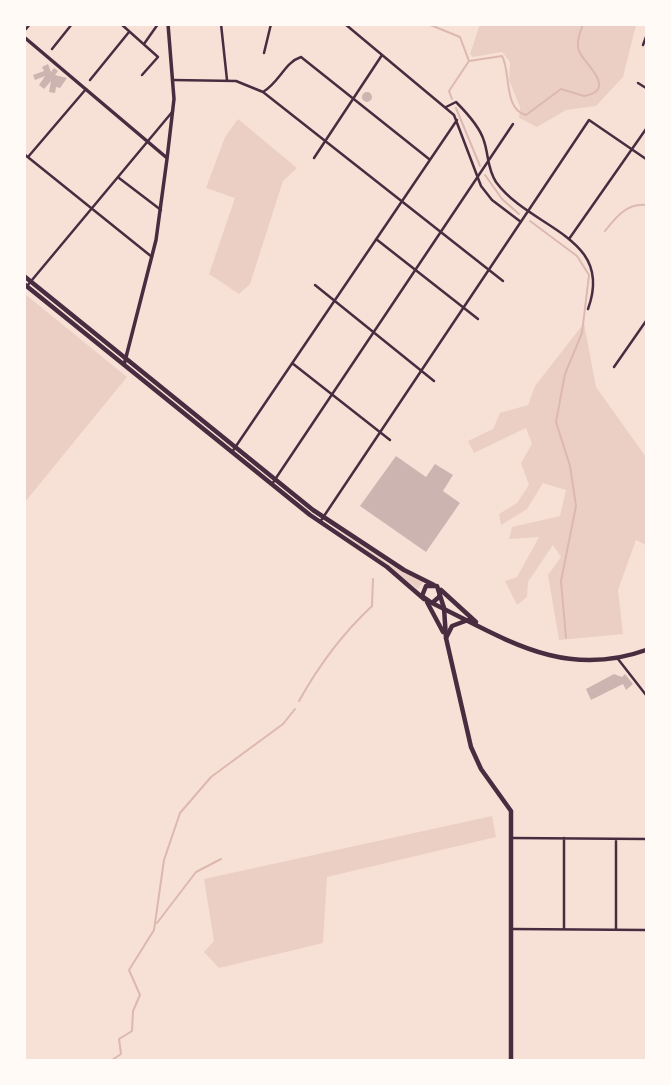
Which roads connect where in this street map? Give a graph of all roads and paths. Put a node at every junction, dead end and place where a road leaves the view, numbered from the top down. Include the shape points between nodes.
1 (30, 24) edge
2 (72, 24) edge
3 (121, 24) edge
4 (158, 24) edge
5 (167, 24) edge
6 (221, 24) edge
7 (271, 24) edge
8 (345, 24) edge
9 (26, 29) dead end
10 (129, 32) junction
11 (24, 37) edge
12 (646, 37) edge
13 (144, 44) junction
14 (643, 45) dead end
15 (52, 49) dead end
16 (264, 53) dead end
17 (382, 55) junction
18 (142, 75) dead end
19 (90, 80) dead end
20 (173, 80) junction
21 (227, 80) junction
22 (638, 83) dead end
23 (646, 88) edge
24 (86, 89) junction
25 (263, 92) junction
26 (354, 98) junction
27 (446, 107) junction
28 (173, 110) junction
29 (457, 120) junction
30 (513, 124) dead end
31 (646, 129) edge
32 (148, 141) junction
33 (326, 141) junction
34 (632, 149) junction
35 (26, 156) edge
36 (314, 158) dead end
37 (167, 159) junction
38 (646, 159) edge
39 (430, 160) junction
40 (487, 163) junction
41 (117, 178) junction
42 (477, 178) junction
43 (402, 201) junction
44 (92, 208) junction
45 (161, 210) junction
46 (528, 212) junction
47 (521, 222) junction
48 (441, 232) junction
49 (376, 239) junction
50 (569, 239) junction
51 (152, 257) junction
52 (415, 270) junction
53 (489, 270) junction
54 (24, 276) edge
55 (31, 281) junction
56 (503, 281) dead end
57 (26, 285) edge
58 (314, 285) dead end
59 (334, 301) junction
60 (464, 307) junction
61 (588, 309) dead end
62 (478, 319) dead end
63 (646, 321) edge
64 (373, 332) junction
65 (125, 361) junction
66 (292, 363) junction
67 (614, 367) dead end
68 (421, 370) junction
69 (434, 381) dead end
70 (332, 394) junction
71 (380, 432) junction
72 (390, 440) dead end
73 (234, 449) junction
74 (273, 482) junction
75 (321, 519) junction
76 (438, 588) junction
77 (428, 601) junction
78 (444, 608) junction
79 (468, 620) junction
80 (482, 627) junction
81 (446, 638) junction
82 (646, 650) edge
83 (617, 658) junction
84 (646, 695) edge
85 (512, 838) junction
86 (564, 838) junction
87 (616, 839) junction
88 (646, 839) edge
89 (512, 929) junction
90 (564, 929) junction
91 (616, 930) junction
92 (646, 930) edge
93 (512, 1060) edge

1 - 9 street
2 - 15 street
3 - 10 street
4 - 13 street
5 - 20 street
6 - 21 street
7 - 16 street
8 - 17 street
10 - 13 street
10 - 19 street
11 - 24 street
12 - 14 street
13 - 18 street via 158,57
17 - 26 street
17 - 27 street
20 - 21 street
20 - 28 street
21 - 25 street
22 - 23 street
24 - 32 street
24 - 35 street
25 - 26 street via 295,59 305,58
25 - 33 street
26 - 33 street
26 - 39 street
27 - 29 street
27 - 40 street via 456,102 475,125 484,140
28 - 32 street
28 - 37 street
29 - 39 street
29 - 42 street
30 - 40 street
31 - 34 street
32 - 37 street
32 - 41 street
33 - 36 street
33 - 43 street
34 - 38 street
34 - 46 street via 589,120
34 - 50 street
35 - 44 street
37 - 45 street
39 - 43 street
40 - 42 street
40 - 46 street via 502,189
41 - 44 street
41 - 45 street
42 - 47 street via 492,201
42 - 48 street
43 - 48 street
43 - 49 street
44 - 51 street
44 - 55 street
45 - 51 street
46 - 47 street
46 - 50 street
47 - 53 street
48 - 52 street
48 - 53 street
49 - 52 street
49 - 59 street
50 - 61 street via 594,271 595,288
51 - 65 street
52 - 60 street
52 - 64 street
53 - 56 street
53 - 60 street
54 - 55 main road
55 - 57 street
55 - 65 main road
57 - 65 main road
58 - 59 street
59 - 64 street
59 - 66 street
60 - 62 street
60 - 68 street
63 - 67 street
64 - 68 street
64 - 70 street
65 - 73 main road
66 - 70 street
66 - 73 street
68 - 69 street
68 - 71 street
70 - 71 street
70 - 74 street
71 - 72 street
71 - 75 street
73 - 74 main road
74 - 75 main road
75 - 76 main road
75 - 77 main road
76 - 77 main road via 439,597
76 - 77 main road via 424,588
76 - 78 main road
76 - 80 main road
77 - 78 main road
77 - 81 main road
78 - 79 main road
78 - 81 main road
79 - 80 main road
79 - 81 main road via 452,626
80 - 83 main road via 546,656
81 - 85 main road via 471,747 481,769 509,806
82 - 83 main road
83 - 84 street
85 - 86 street
85 - 89 main road
86 - 87 street
86 - 90 street
87 - 88 street
87 - 91 street
89 - 90 street
89 - 93 main road
90 - 91 street
91 - 92 street

